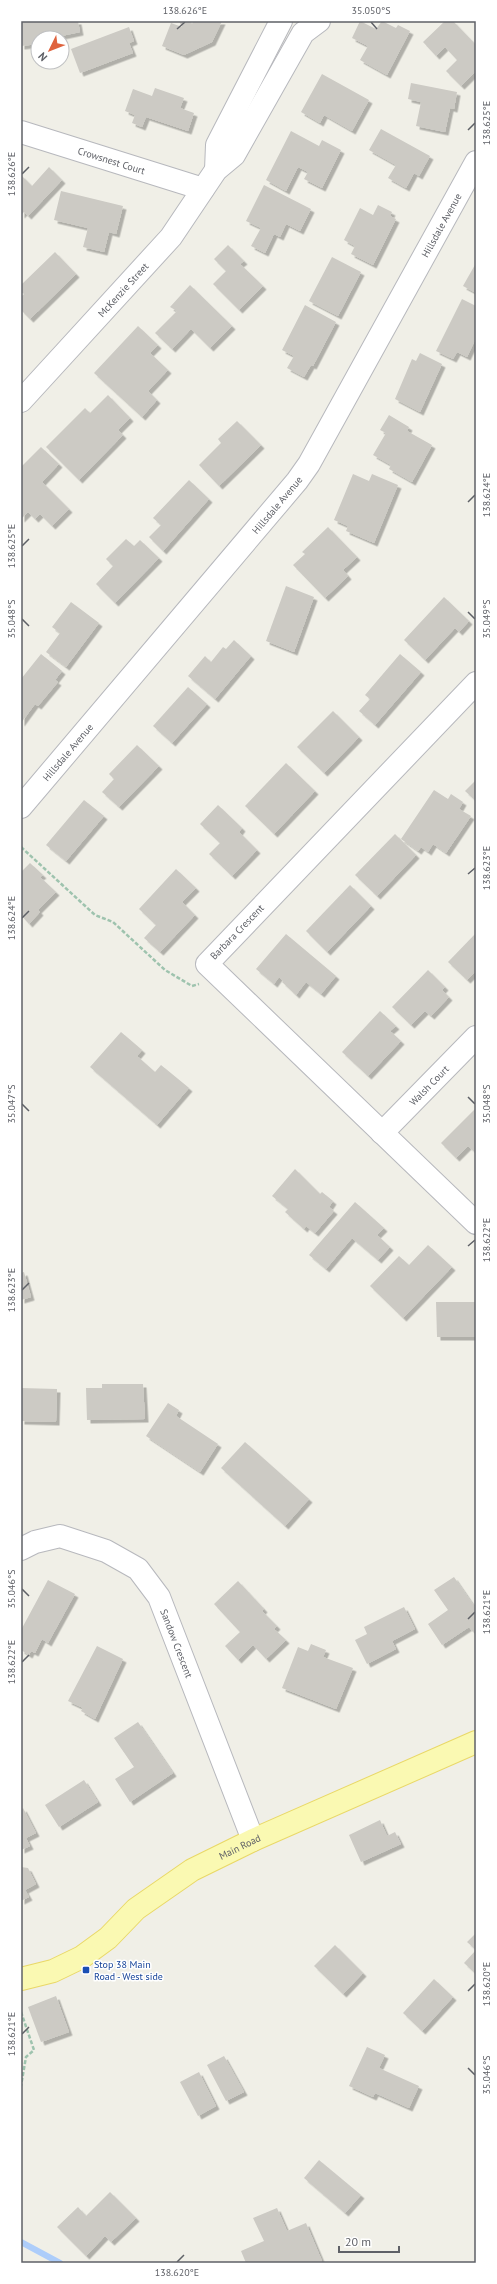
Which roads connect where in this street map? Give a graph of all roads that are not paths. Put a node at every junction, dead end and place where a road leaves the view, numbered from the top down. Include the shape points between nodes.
1 (281, 21) edge
2 (319, 21) edge
3 (21, 132) edge
4 (476, 162) edge
5 (216, 170) junction
6 (202, 189) junction
7 (21, 401) edge
8 (476, 683) edge
9 (21, 807) edge
10 (476, 1037) edge
11 (382, 1133) junction
12 (476, 1223) edge
13 (21, 1549) edge
14 (476, 1742) edge
15 (253, 1840) junction
16 (21, 1979) edge

1 - 5 street via 217,145
2 - 5 street, McKenzie Street via 303,33 234,155
3 - 6 street, Crowsnest Court
4 - 9 street, Hillsdale Avenue via 309,464
5 - 6 street, McKenzie Street
6 - 7 street, McKenzie Street via 171,237
8 - 11 street, Barbara Crescent via 207,964
10 - 11 street, Walsh Court
11 - 12 street, Barbara Crescent
13 - 15 street, Sandow Crescent via 35,1542 60,1536 106,1551 138,1569 159,1597
14 - 15 main road, Main Road
15 - 16 main road, Main Road via 192,1870 163,1888 136,1909 108,1938 82,1957 53,1971

